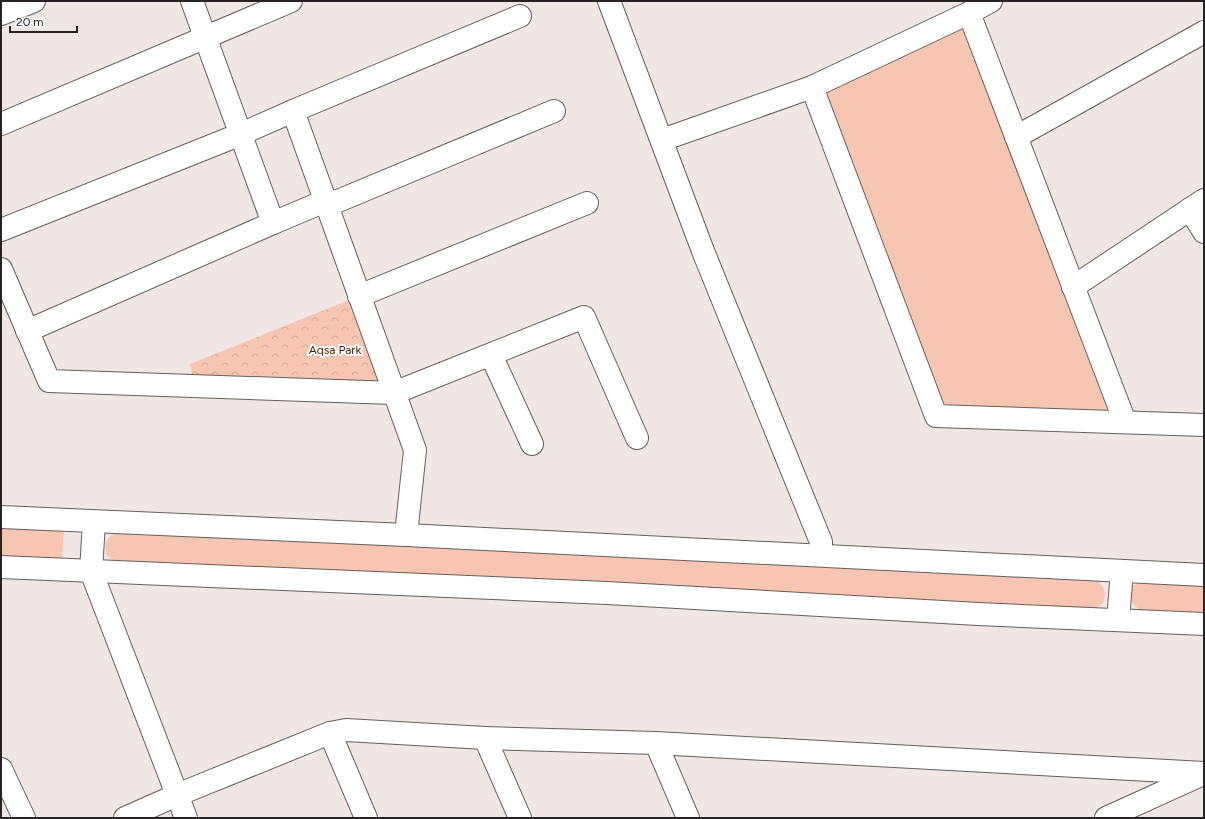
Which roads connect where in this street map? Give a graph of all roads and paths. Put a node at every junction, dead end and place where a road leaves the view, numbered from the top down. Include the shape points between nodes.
1 (34, 1) edge
2 (192, 1) edge
3 (291, 1) edge
4 (609, 1) edge
5 (991, 1) edge
6 (969, 13) junction
7 (1, 14) edge
8 (520, 16) dead end
9 (1204, 32) edge
10 (205, 37) junction
11 (812, 87) junction
12 (292, 111) junction
13 (554, 111) dead end
14 (1, 124) edge
15 (241, 134) junction
16 (1016, 137) junction
17 (662, 140) junction
18 (588, 202) dead end
19 (325, 204) junction
20 (1197, 205) edge
21 (273, 222) junction
22 (1, 230) edge
23 (1204, 232) edge
24 (1, 269) edge
25 (1073, 287) junction
26 (359, 296) junction
27 (27, 331) junction
28 (491, 354) junction
29 (394, 393) junction
30 (1125, 422) junction
31 (1204, 425) edge
32 (637, 438) dead end
33 (532, 444) dead end
34 (1, 517) edge
35 (94, 522) junction
36 (406, 535) junction
37 (821, 555) junction
38 (1, 567) edge
39 (91, 571) junction
40 (1122, 571) junction
41 (1204, 575) edge
42 (1118, 620) junction
43 (1204, 624) edge
44 (330, 734) junction
45 (485, 738) junction
46 (656, 743) junction
47 (1, 769) edge
48 (1204, 773) edge
49 (177, 796) junction
50 (24, 818) edge
51 (125, 818) edge
52 (186, 818) edge
53 (366, 818) edge
54 (520, 818) edge
55 (688, 818) edge
56 (1106, 818) edge

1 - 7 street
2 - 10 street
3 - 10 street
4 - 17 street
5 - 6 street
6 - 11 street
6 - 16 street
8 - 12 street
9 - 16 street
10 - 14 street
10 - 15 street
11 - 17 street
11 - 30 street via 936,416
12 - 15 street
12 - 19 street
13 - 19 street
15 - 21 street
15 - 22 street
16 - 25 street
17 - 37 street via 703,251 821,542
18 - 26 street
19 - 21 street
19 - 26 street
20 - 23 street
20 - 25 street
21 - 27 street
24 - 27 street
25 - 30 street
26 - 29 street
27 - 29 street via 49,381
28 - 29 street
28 - 32 street via 584,317
28 - 33 street
29 - 36 street via 415,450
30 - 31 street
34 - 35 street
35 - 36 street
35 - 39 street
36 - 37 street
37 - 40 street
38 - 39 street
39 - 42 street via 607,593
39 - 49 street
40 - 41 street
40 - 42 street
42 - 43 street
44 - 45 street via 346,730
44 - 49 street
44 - 53 street
45 - 46 street
45 - 54 street
46 - 48 street
46 - 55 street
47 - 50 street
48 - 56 street
49 - 51 street
49 - 52 street

